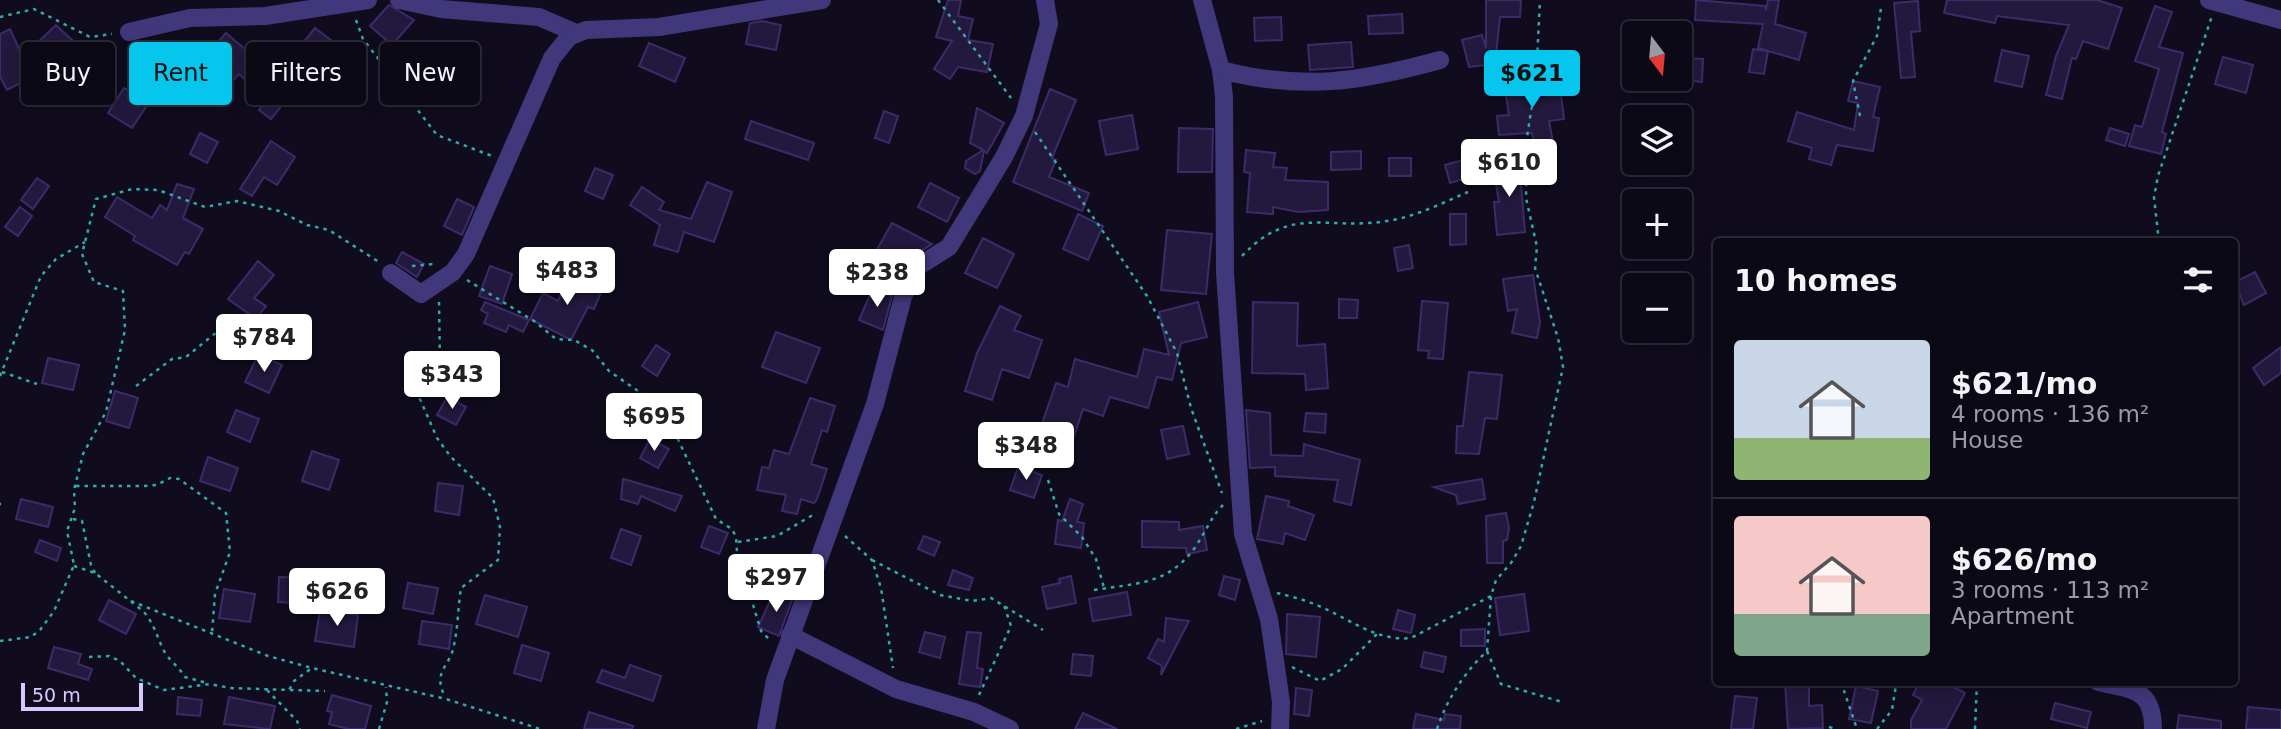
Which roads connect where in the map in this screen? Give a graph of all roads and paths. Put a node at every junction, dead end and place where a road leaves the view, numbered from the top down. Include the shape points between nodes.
1 (368, 0) edge
2 (399, 0) edge
3 (822, 0) edge
4 (938, 0) edge
5 (1045, 0) edge
6 (1202, 0) edge
7 (1539, 0) edge
8 (2213, 1) edge
9 (349, 2) edge
10 (1881, 8) dead end
11 (0, 17) edge
12 (2281, 20) edge
13 (129, 32) joint
14 (576, 33) junction
15 (1440, 60) dead end
16 (1221, 70) junction
17 (1024, 116) junction
18 (1860, 116) dead end
19 (503, 163) junction
20 (1468, 192) dead end
21 (2159, 238) edge
22 (85, 242) junction
23 (391, 267) junction
24 (453, 272) junction
25 (1225, 273) junction
26 (439, 284) junction
27 (256, 347) dead end
28 (1, 374) edge
29 (37, 384) dead end
30 (136, 386) dead end
31 (1048, 480) dead end
32 (75, 486) junction
33 (1226, 502) junction
34 (73, 519) junction
35 (830, 523) junction
36 (1244, 534) junction
37 (737, 543) junction
38 (872, 560) junction
39 (74, 565) junction
40 (96, 573) junction
41 (1104, 588) junction
42 (1261, 588) junction
43 (1094, 590) dead end
44 (1491, 596) junction
45 (131, 601) junction
46 (1004, 605) junction
47 (1043, 630) dead end
48 (212, 633) junction
49 (1377, 634) junction
50 (789, 635) junction
51 (0, 641) edge
52 (1487, 651) junction
53 (89, 657) dead end
54 (1276, 659) junction
55 (312, 667) junction
56 (210, 684) junction
57 (1842, 686) edge
58 (1896, 686) edge
59 (1978, 686) edge
60 (2115, 686) edge
61 (386, 687) junction
62 (897, 689) junction
63 (267, 690) junction
64 (289, 690) junction
65 (325, 691) dead end
66 (446, 699) junction
67 (1562, 702) dead end
68 (974, 712) junction
69 (1281, 723) edge
70 (1829, 727) dead end
71 (300, 729) edge
72 (379, 729) edge
73 (540, 729) edge
74 (766, 729) edge
75 (1010, 729) edge
76 (1236, 729) edge
77 (1437, 729) edge
78 (1837, 729) edge
79 (1857, 729) edge
80 (1877, 729) edge
81 (1975, 729) edge
82 (2153, 729) edge

1 - 9 street
2 - 14 street via 441,9 539,17
3 - 14 street via 659,26
4 - 17 path
5 - 17 street via 1049,24
6 - 16 street
7 - 44 path via 1526,198 1537,247 1535,268 1563,366 1521,546 1496,580
8 - 12 street
8 - 21 path via 2158,176 2154,197
9 - 13 street via 265,16 190,18
9 - 19 path via 363,39 437,135
10 - 18 path via 1877,36 1853,81
11 - 13 path via 34,9 90,37
14 - 19 street via 552,58
15 - 16 street via 1370,77 1292,84
16 - 25 street via 1226,124
17 - 33 path via 1147,296 1177,353 1191,408
17 - 35 street via 949,247 917,267 903,298 866,428
19 - 24 street via 476,235
20 - 25 path via 1387,221 1286,225 1257,240
22 - 23 path via 96,199 132,189 158,190 205,207 237,201 279,211 330,230
22 - 28 path via 56,259 41,276
22 - 32 path via 82,254 93,282 122,291 125,330 106,412 83,454
23 - 24 path via 433,264
23 - 26 street via 421,294
24 - 26 street
24 - 37 path via 556,339 575,340 592,350 609,371 663,408 716,519 732,529
25 - 36 street
26 - 66 path via 440,366 420,399 437,438 493,498 500,543 498,560 461,588 454,649 442,668 439,684
27 - 30 path via 256,331 242,318 233,318 186,357 172,359
28 - 29 path
31 - 41 path via 1059,514 1096,559
32 - 34 path
32 - 48 path via 144,486 179,479 226,513 230,552 215,594
33 - 36 path
33 - 41 path via 1211,517 1180,567 1157,580
34 - 39 path via 67,530
34 - 40 path via 82,521
35 - 37 path via 811,516 777,536
35 - 38 path
35 - 50 street
36 - 42 street
37 - 50 path via 761,631 771,642
38 - 46 path via 940,595 972,601 991,598
38 - 62 path via 881,588
39 - 40 path
39 - 51 path via 54,611 40,630 31,637
40 - 45 path
41 - 43 path
42 - 49 path via 1314,604
42 - 54 street
44 - 49 path via 1411,638
44 - 52 path
45 - 48 path
45 - 56 path via 150,618 165,653 185,677
46 - 47 path
46 - 68 path via 1011,626
48 - 55 path via 268,656
49 - 54 path via 1342,669 1320,681
50 - 62 street
50 - 74 street
52 - 67 path via 1501,684
52 - 77 path via 1444,707
53 - 56 path via 109,656 136,678 164,690
54 - 69 street
55 - 61 path
55 - 64 path
56 - 63 path
57 - 79 path
58 - 80 path via 1892,710
59 - 81 path
60 - 82 street via 2140,692 2150,704
61 - 66 path
61 - 72 path
62 - 68 street
63 - 64 path
63 - 71 path
64 - 65 path
66 - 73 path
68 - 75 street
69 - 76 path
70 - 78 path

